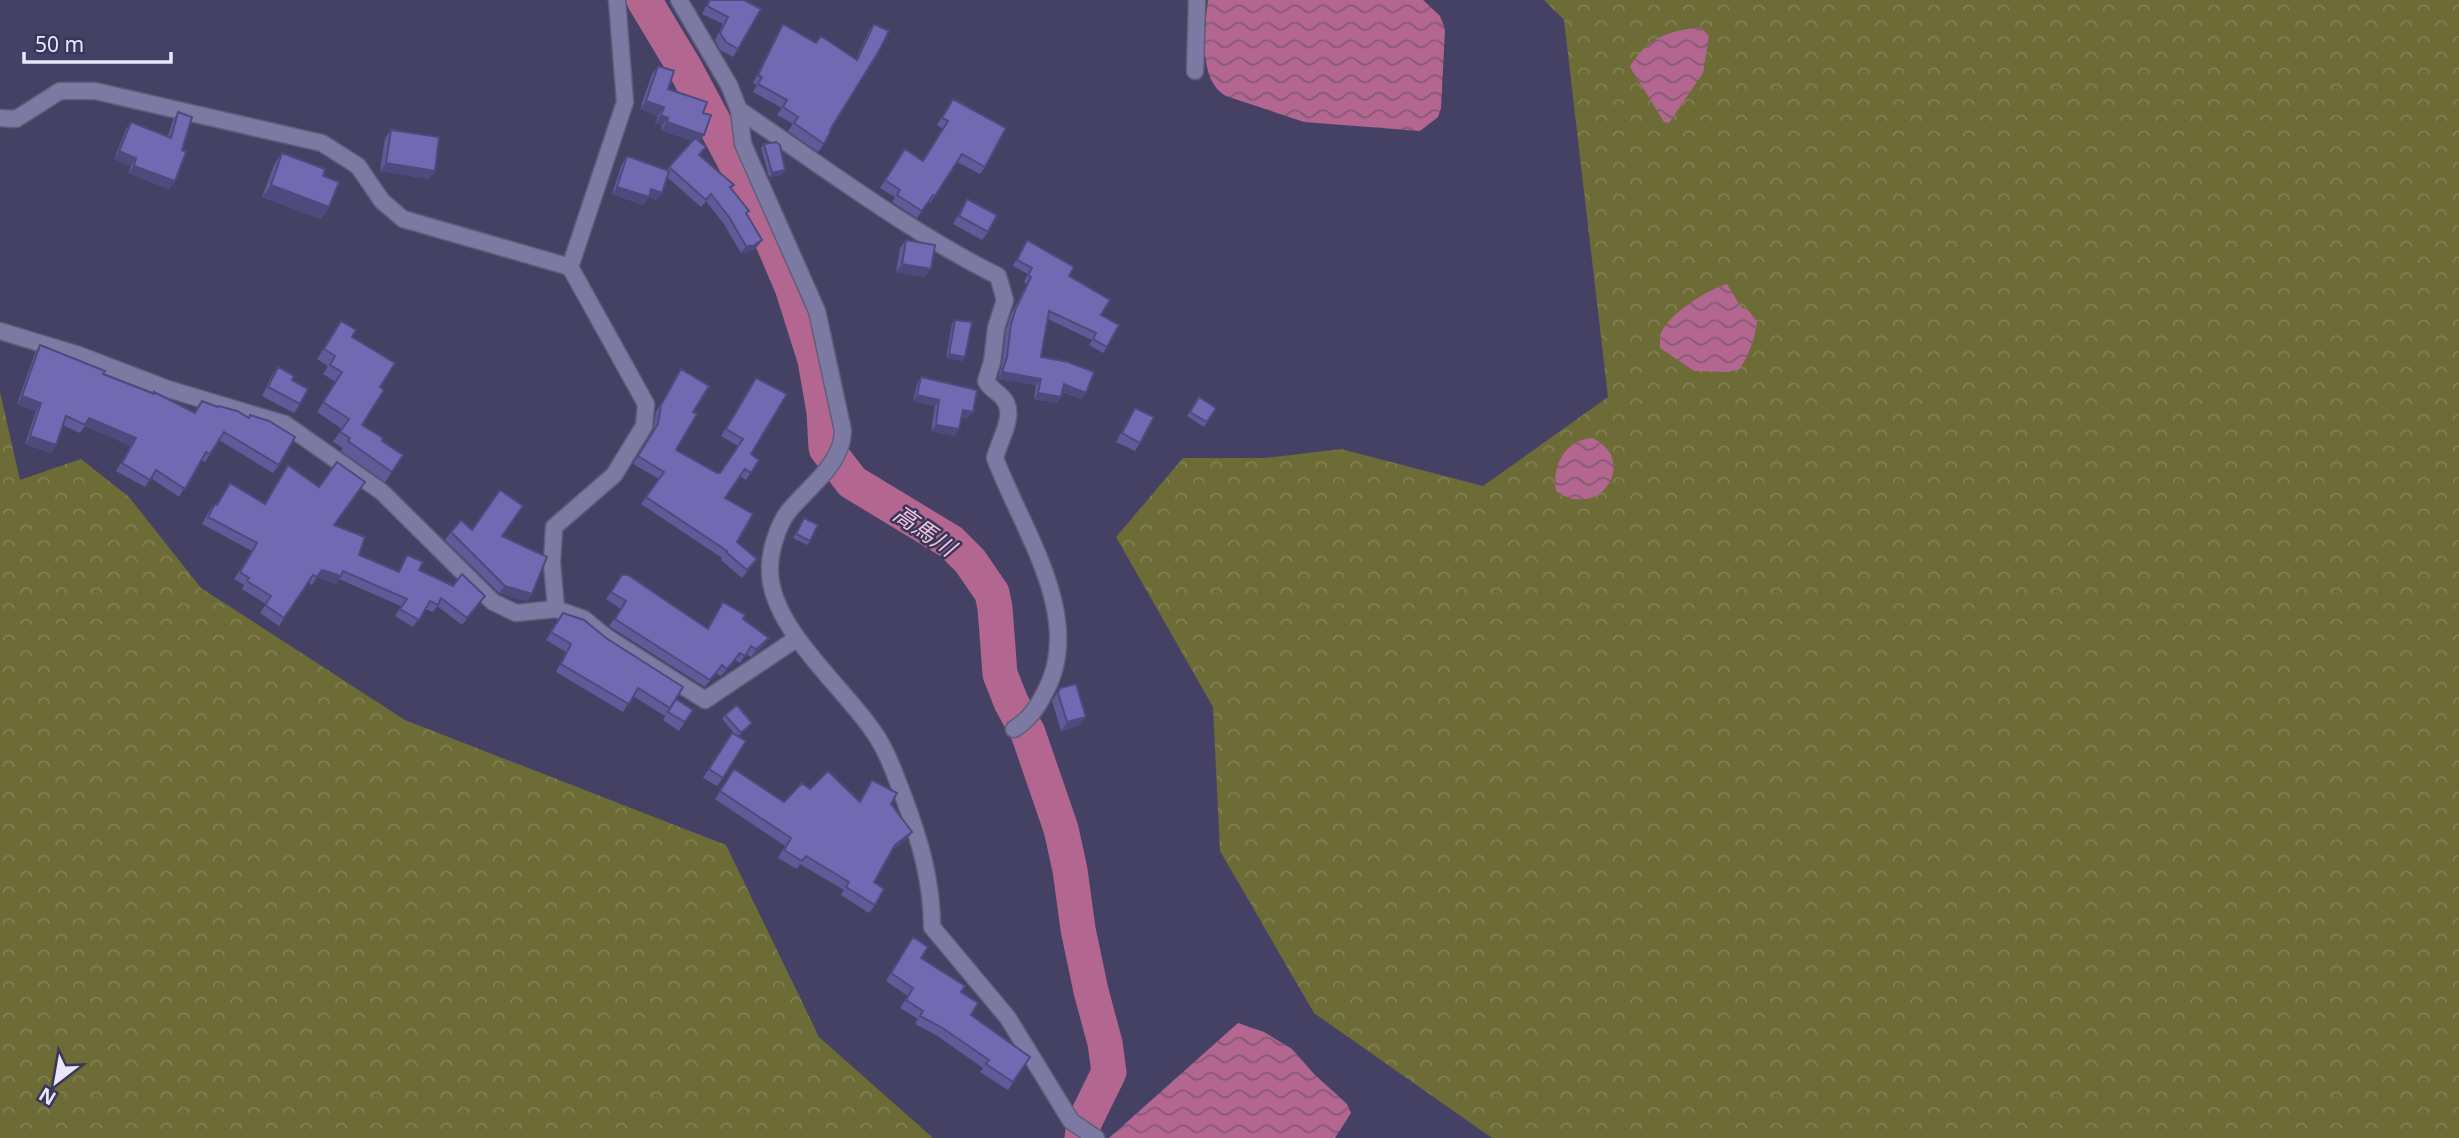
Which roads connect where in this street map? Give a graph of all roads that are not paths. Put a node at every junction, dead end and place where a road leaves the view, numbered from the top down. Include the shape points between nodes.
1 (617, 0) edge
2 (679, 0) edge
3 (1198, 0) edge
4 (1195, 71) dead end
5 (739, 110) junction
6 (0, 118) edge
7 (570, 267) junction
8 (2, 333) edge
9 (556, 608) junction
10 (796, 639) junction
11 (1014, 729) dead end
12 (1096, 1138) edge

1 - 7 street via 625,102
2 - 5 street
3 - 4 street
5 - 10 street via 743,144 817,312 844,431 837,457 786,514 770,566 782,612
5 - 11 street via 905,224 998,276 1005,300 986,381 1007,405 1009,419 995,458 1046,578 1060,646 1055,675 1032,715
6 - 7 street via 16,119 60,91 95,91 322,143 358,166 382,201 403,219
7 - 9 street via 646,404 644,426 614,475 554,527
8 - 9 street via 285,425 382,492 493,602 516,613
9 - 10 street via 584,619 705,700
10 - 12 street via 874,731 894,768 924,859 932,927 1008,1018 1071,1121

